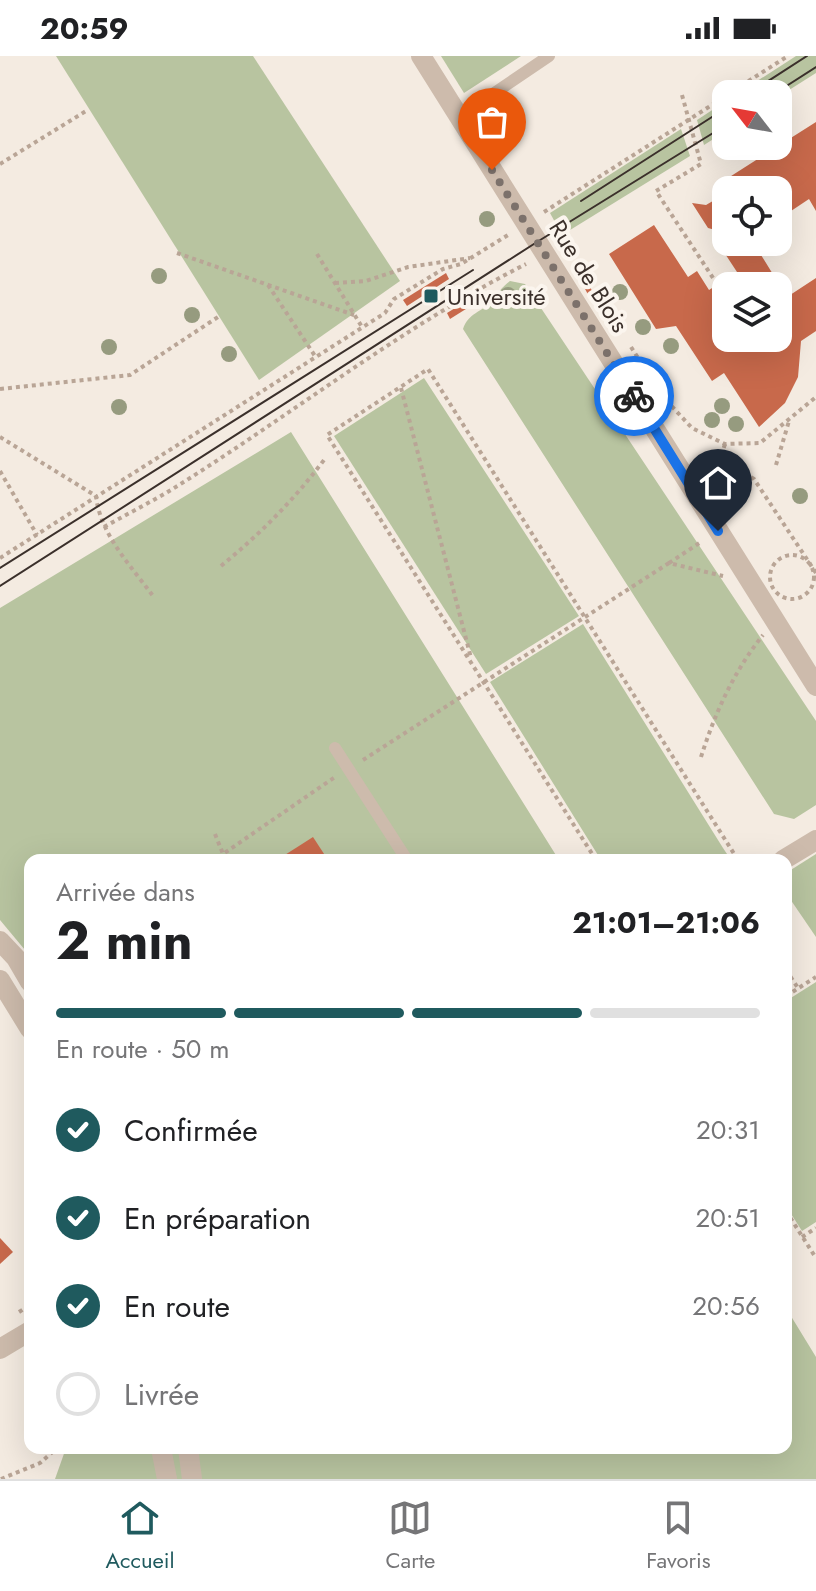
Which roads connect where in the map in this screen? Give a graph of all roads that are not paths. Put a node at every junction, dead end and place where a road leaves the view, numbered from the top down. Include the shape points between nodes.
1 (421, 56) edge
2 (549, 56) edge
3 (459, 117) junction
4 (816, 686) edge
5 (335, 748) dead end
6 (816, 840) edge
7 (403, 854) edge
8 (792, 855) edge
9 (0, 941) edge
10 (24, 972) edge
11 (0, 980) edge
12 (24, 1019) edge
13 (24, 1335) edge
14 (0, 1349) edge
15 (162, 1454) edge
16 (189, 1454) edge
17 (167, 1479) edge
18 (192, 1479) edge

1 - 3 street, Rue de Blois
2 - 3 lane
3 - 4 street, Rue de Blois
5 - 7 lane
6 - 8 street
9 - 10 street
11 - 12 street
13 - 14 street
15 - 17 street
16 - 18 street

